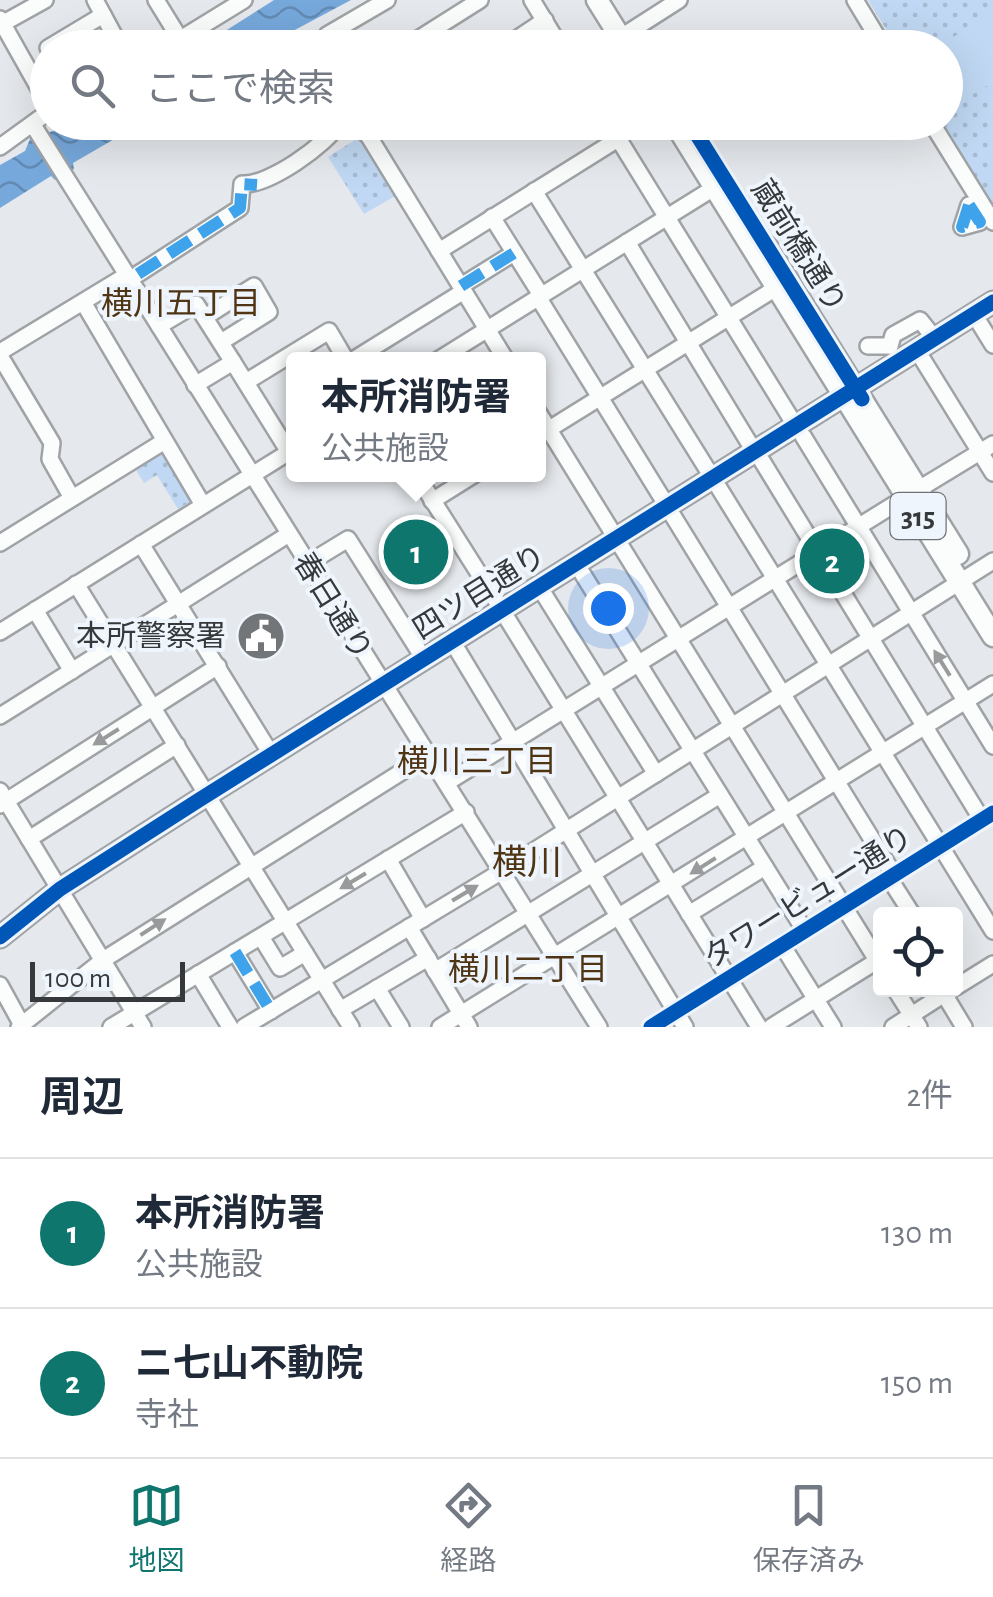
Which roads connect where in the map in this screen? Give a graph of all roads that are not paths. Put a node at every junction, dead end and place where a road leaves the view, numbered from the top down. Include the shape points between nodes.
1 (45, 0) edge
2 (95, 0) edge
3 (156, 0) edge
4 (244, 0) edge
5 (387, 0) edge
6 (480, 0) edge
7 (532, 0) edge
8 (598, 0) edge
9 (614, 0) edge
10 (680, 0) edge
11 (855, 0) edge
12 (227, 5) edge
13 (104, 16) junction
14 (544, 20) junction
15 (1, 22) edge
16 (80, 30) edge
17 (111, 30) edge
18 (168, 30) edge
19 (191, 30) edge
20 (336, 30) edge
21 (432, 30) edge
22 (529, 30) edge
23 (550, 30) edge
24 (617, 30) edge
25 (622, 30) edge
26 (641, 30) edge
27 (873, 30) edge
28 (30, 58) edge
29 (24, 61) junction
30 (30, 72) edge
31 (30, 128) edge
32 (43, 140) edge
33 (327, 140) edge
34 (370, 140) edge
35 (615, 140) edge
36 (619, 140) edge
37 (687, 140) edge
38 (698, 140) edge
39 (942, 140) edge
40 (0, 148) edge
41 (720, 184) junction
42 (534, 190) junction
43 (666, 217) junction
44 (492, 218) junction
45 (993, 222) edge
46 (627, 242) junction
47 (439, 251) junction
48 (514, 253) junction
49 (583, 268) junction
50 (132, 274) junction
51 (776, 288) junction
52 (462, 289) junction
53 (540, 296) junction
54 (83, 302) junction
55 (993, 302) edge
56 (205, 317) junction
57 (729, 318) junction
58 (987, 320) edge
59 (159, 326) junction
60 (487, 329) junction
61 (221, 342) junction
62 (688, 342) junction
63 (993, 345) edge
64 (868, 346) dead end
65 (295, 352) edge
66 (344, 352) edge
67 (363, 352) edge
68 (454, 352) edge
69 (501, 352) edge
70 (0, 354) edge
71 (894, 354) junction
72 (286, 357) edge
73 (923, 360) junction
74 (233, 362) junction
75 (645, 369) junction
76 (246, 382) junction
77 (195, 385) junction
78 (600, 398) junction
79 (852, 398) junction
80 (799, 430) junction
81 (546, 432) edge
82 (546, 436) edge
83 (286, 441) edge
84 (163, 442) junction
85 (986, 448) edge
86 (286, 454) edge
87 (758, 456) junction
88 (993, 473) edge
89 (252, 475) junction
90 (421, 482) edge
91 (460, 482) edge
92 (716, 483) junction
93 (912, 493) junction
94 (72, 498) junction
95 (432, 501) junction
96 (203, 505) junction
97 (670, 511) junction
98 (858, 528) junction
99 (288, 534) junction
100 (0, 543) edge
101 (620, 543) junction
102 (141, 544) junction
103 (818, 553) junction
104 (993, 560) edge
105 (307, 564) junction
106 (582, 574) junction
107 (965, 578) junction
108 (775, 580) junction
109 (76, 584) junction
110 (545, 596) junction
111 (178, 603) junction
112 (729, 608) junction
113 (35, 610) junction
114 (993, 611) edge
115 (910, 613) junction
116 (505, 615) junction
117 (2, 626) edge
118 (993, 636) edge
119 (870, 638) junction
120 (680, 639) junction
121 (114, 645) junction
122 (458, 652) junction
123 (424, 659) junction
124 (638, 665) junction
125 (828, 665) junction
126 (218, 666) junction
127 (72, 671) junction
128 (993, 684) edge
129 (602, 688) junction
130 (387, 689) junction
131 (782, 694) junction
132 (966, 702) junction
133 (153, 708) junction
134 (564, 711) junction
135 (0, 716) edge
136 (732, 726) junction
137 (924, 727) junction
138 (513, 742) junction
139 (176, 746) junction
140 (993, 746) edge
141 (692, 751) junction
142 (271, 754) junction
143 (430, 754) junction
144 (882, 754) junction
145 (656, 774) junction
146 (448, 782) junction
147 (836, 782) junction
148 (720, 795) junction
149 (618, 798) junction
150 (2, 799) edge
151 (211, 800) junction
152 (466, 812) junction
153 (786, 814) junction
154 (987, 816) edge
155 (566, 830) junction
156 (747, 838) junction
157 (29, 839) junction
158 (645, 842) junction
159 (940, 846) junction
160 (388, 859) junction
161 (251, 865) junction
162 (764, 867) junction
163 (502, 871) junction
164 (593, 874) junction
165 (891, 876) junction
166 (672, 886) junction
167 (62, 894) junction
168 (844, 906) junction
169 (908, 907) edge
170 (529, 914) junction
171 (689, 914) junction
172 (619, 918) junction
173 (286, 921) junction
174 (416, 923) junction
175 (805, 931) junction
176 (993, 932) edge
177 (260, 936) junction
178 (0, 937) edge
179 (782, 946) junction
180 (0, 949) edge
181 (873, 950) edge
182 (235, 952) junction
183 (305, 952) junction
184 (556, 957) junction
185 (103, 960) junction
186 (432, 964) junction
187 (993, 964) edge
188 (873, 965) edge
189 (198, 974) junction
190 (729, 978) junction
191 (322, 980) junction
192 (963, 983) edge
193 (0, 985) edge
194 (377, 988) junction
195 (900, 997) edge
196 (944, 997) edge
197 (955, 997) edge
198 (816, 999) junction
199 (340, 1010) junction
200 (271, 1011) junction
201 (676, 1011) junction
202 (139, 1020) edge
203 (465, 1021) edge
204 (915, 1021) edge
205 (20, 1026) edge
206 (111, 1027) edge
207 (230, 1027) edge
208 (245, 1027) edge
209 (350, 1027) edge
210 (401, 1027) edge
211 (440, 1027) edge
212 (598, 1027) edge
213 (651, 1027) edge
214 (685, 1027) edge
215 (759, 1027) edge
216 (771, 1027) edge
217 (833, 1027) edge
218 (893, 1027) edge
219 (964, 1027) edge

1 - 15 street
2 - 13 street
3 - 18 street
4 - 12 street
5 - 20 street
6 - 21 street
7 - 14 street
8 - 24 main road
9 - 25 main road
10 - 26 street
11 - 27 street
12 - 19 street
13 - 16 street
13 - 17 street
14 - 22 street
14 - 23 street
15 - 29 street
28 - 29 street
29 - 30 street
31 - 40 street
32 - 50 street, 春日通り
33 - 50 street via 257,186 242,184 240,208
34 - 47 street
35 - 42 street
36 - 43 street
37 - 41 main road, 蔵前橋通り / 315
38 - 41 main road, 蔵前橋通り / 315
39 - 45 street
41 - 43 street
41 - 51 main road, 蔵前橋通り / 315
41 - 79 main road, 蔵前橋通り / 315
42 - 44 street
42 - 49 street
43 - 46 street
43 - 57 street
44 - 47 street
44 - 48 street
46 - 49 street
46 - 62 street
47 - 52 street
48 - 52 street
48 - 53 street
49 - 53 street
49 - 75 street
50 - 54 street
50 - 59 street, 春日通り
51 - 57 street
51 - 79 main road, 蔵前橋通り / 315
52 - 60 street
52 - 67 street
53 - 60 street
53 - 78 street
54 - 70 street
54 - 84 street
55 - 71 main road, 四ツ目通り
56 - 59 street via 196,304
56 - 61 street
56 - 61 street via 254,286 270,312
57 - 62 street
57 - 80 street
58 - 63 street
58 - 73 main road, 四ツ目通り
59 - 77 street, 春日通り
60 - 68 street
60 - 69 street
61 - 74 street
62 - 75 street
62 - 87 street
64 - 71 street
65 - 66 street via 329,331
70 - 94 street via 52,442 50,459
71 - 79 main road, 四ツ目通り
72 - 76 street
73 - 79 main road, 四ツ目通り
73 - 85 street
74 - 76 street
74 - 77 street
75 - 78 street
75 - 92 street
76 - 83 street
77 - 89 street, 春日通り
78 - 81 street
78 - 97 street
79 - 80 main road, 四ツ目通り
79 - 93 main road, 蔵前橋通り / 315
80 - 87 main road, 四ツ目通り
80 - 98 street
82 - 101 street
84 - 94 street
84 - 96 street
85 - 88 street
85 - 93 street
86 - 89 street
87 - 92 main road, 四ツ目通り
87 - 103 street
89 - 96 street
89 - 99 street, 春日通り
90 - 95 street
91 - 95 street
92 - 97 main road, 四ツ目通り
92 - 108 street
93 - 98 street
93 - 107 main road, 蔵前橋通り / 315
94 - 100 street
95 - 116 street
96 - 102 street
97 - 101 main road, 四ツ目通り
97 - 112 street
98 - 103 street
98 - 115 street
99 - 105 street, 春日通り
99 - 111 street
101 - 106 main road, 四ツ目通り
101 - 116 main road, 四ツ目通り
101 - 120 street
102 - 109 street
102 - 111 street
103 - 108 street
103 - 119 street
104 - 107 street
105 - 123 street via 348,539
105 - 130 street, 春日通り
106 - 110 main road, 四ツ目通り
106 - 124 street
107 - 114 main road, 蔵前橋通り / 315
107 - 115 street
107 - 118 main road, 蔵前橋通り / 315
108 - 112 street
108 - 125 street
109 - 113 street
109 - 121 street
110 - 116 main road, 四ツ目通り
110 - 129 street
111 - 121 street
111 - 126 street
112 - 120 street
112 - 131 street
113 - 117 street
113 - 127 street
115 - 119 street
132 -> 115 street
116 - 122 main road, 四ツ目通り
116 - 123 main road, 四ツ目通り
116 - 134 street
119 - 125 street
119 - 137 street
120 - 124 street
120 - 136 street
121 - 127 street
121 - 133 street
122 - 130 main road, 四ツ目通り
122 - 138 street
123 - 130 main road, 四ツ目通り
124 - 129 street
124 - 141 street
125 - 131 street
125 - 144 street
126 - 133 street
126 - 142 street
127 - 135 street
128 - 132 street
129 - 134 street
129 - 145 street
130 - 142 main road, 四ツ目通り
130 - 143 street, 春日通り
130 - 151 main road, 四ツ目通り
131 - 136 street
131 - 147 street
132 - 137 street
132 - 140 street
133 - 139 street
133 -> 150 street
134 - 138 street
134 - 149 street
136 - 141 street
136 - 153 street
137 - 144 street
137 - 154 street
138 - 146 street
138 - 155 street
139 - 151 street
139 - 157 street
141 - 145 street
141 - 148 street
142 - 151 main road, 四ツ目通り
143 - 146 street, 春日通り
143 - 161 street
144 - 147 street
144 - 159 street
145 - 149 street
146 - 152 street, 春日通り
147 - 153 street
147 - 165 street
148 - 156 street
148 - 158 street
149 - 155 street
149 - 158 street
150 - 157 street
151 - 161 street
151 - 167 main road, 四ツ目通り
152 - 160 street
152 - 163 street, 春日通り
153 - 156 street
153 - 168 street
154 - 159 street, タワービュー通り
155 - 163 street
155 - 164 street
156 - 162 street
156 -> 166 street
157 - 167 street
158 - 164 street
158 - 166 street
159 - 165 street, タワービュー通り
159 - 176 street
160 -> 173 street
160 - 174 street
161 - 173 street
185 -> 161 street
162 - 171 street
162 - 175 street
163 - 170 street, 春日通り
174 -> 163 street
164 - 170 street
164 - 172 street
165 - 168 street, タワービュー通り
165 - 169 street
166 - 171 street
166 - 172 street
167 - 178 main road, 四ツ目通り
167 - 180 main road, 四ツ目通り
167 - 185 street
168 - 175 street, タワービュー通り
168 - 181 street
170 - 184 street, 春日通り
170 - 186 street
171 - 190 street
172 - 184 street
172 - 201 street
173 - 177 street
173 - 183 street
174 - 186 street
174 - 191 street
175 - 179 street, タワービュー通り
177 - 182 street
177 - 183 street via 280,968
179 - 190 street, タワービュー通り
179 - 198 street
182 - 189 street
182 - 200 street
183 - 191 street
184 - 203 street
184 - 212 street, 春日通り
185 - 202 street
185 - 205 street
186 - 194 street
186 - 203 street
187 - 192 street
188 - 198 street
189 - 202 street
189 - 207 street
190 - 201 street, タワービュー通り
190 - 215 street
191 - 199 street
191 - 200 street
193 - 205 street
194 - 199 street
194 - 210 street
195 - 204 street
196 - 204 street
197 - 219 street
198 - 216 street
198 - 217 street
199 - 209 street
200 - 208 street
201 - 213 street, タワービュー通り
201 - 214 street
202 - 206 street
203 - 211 street
204 - 218 street

